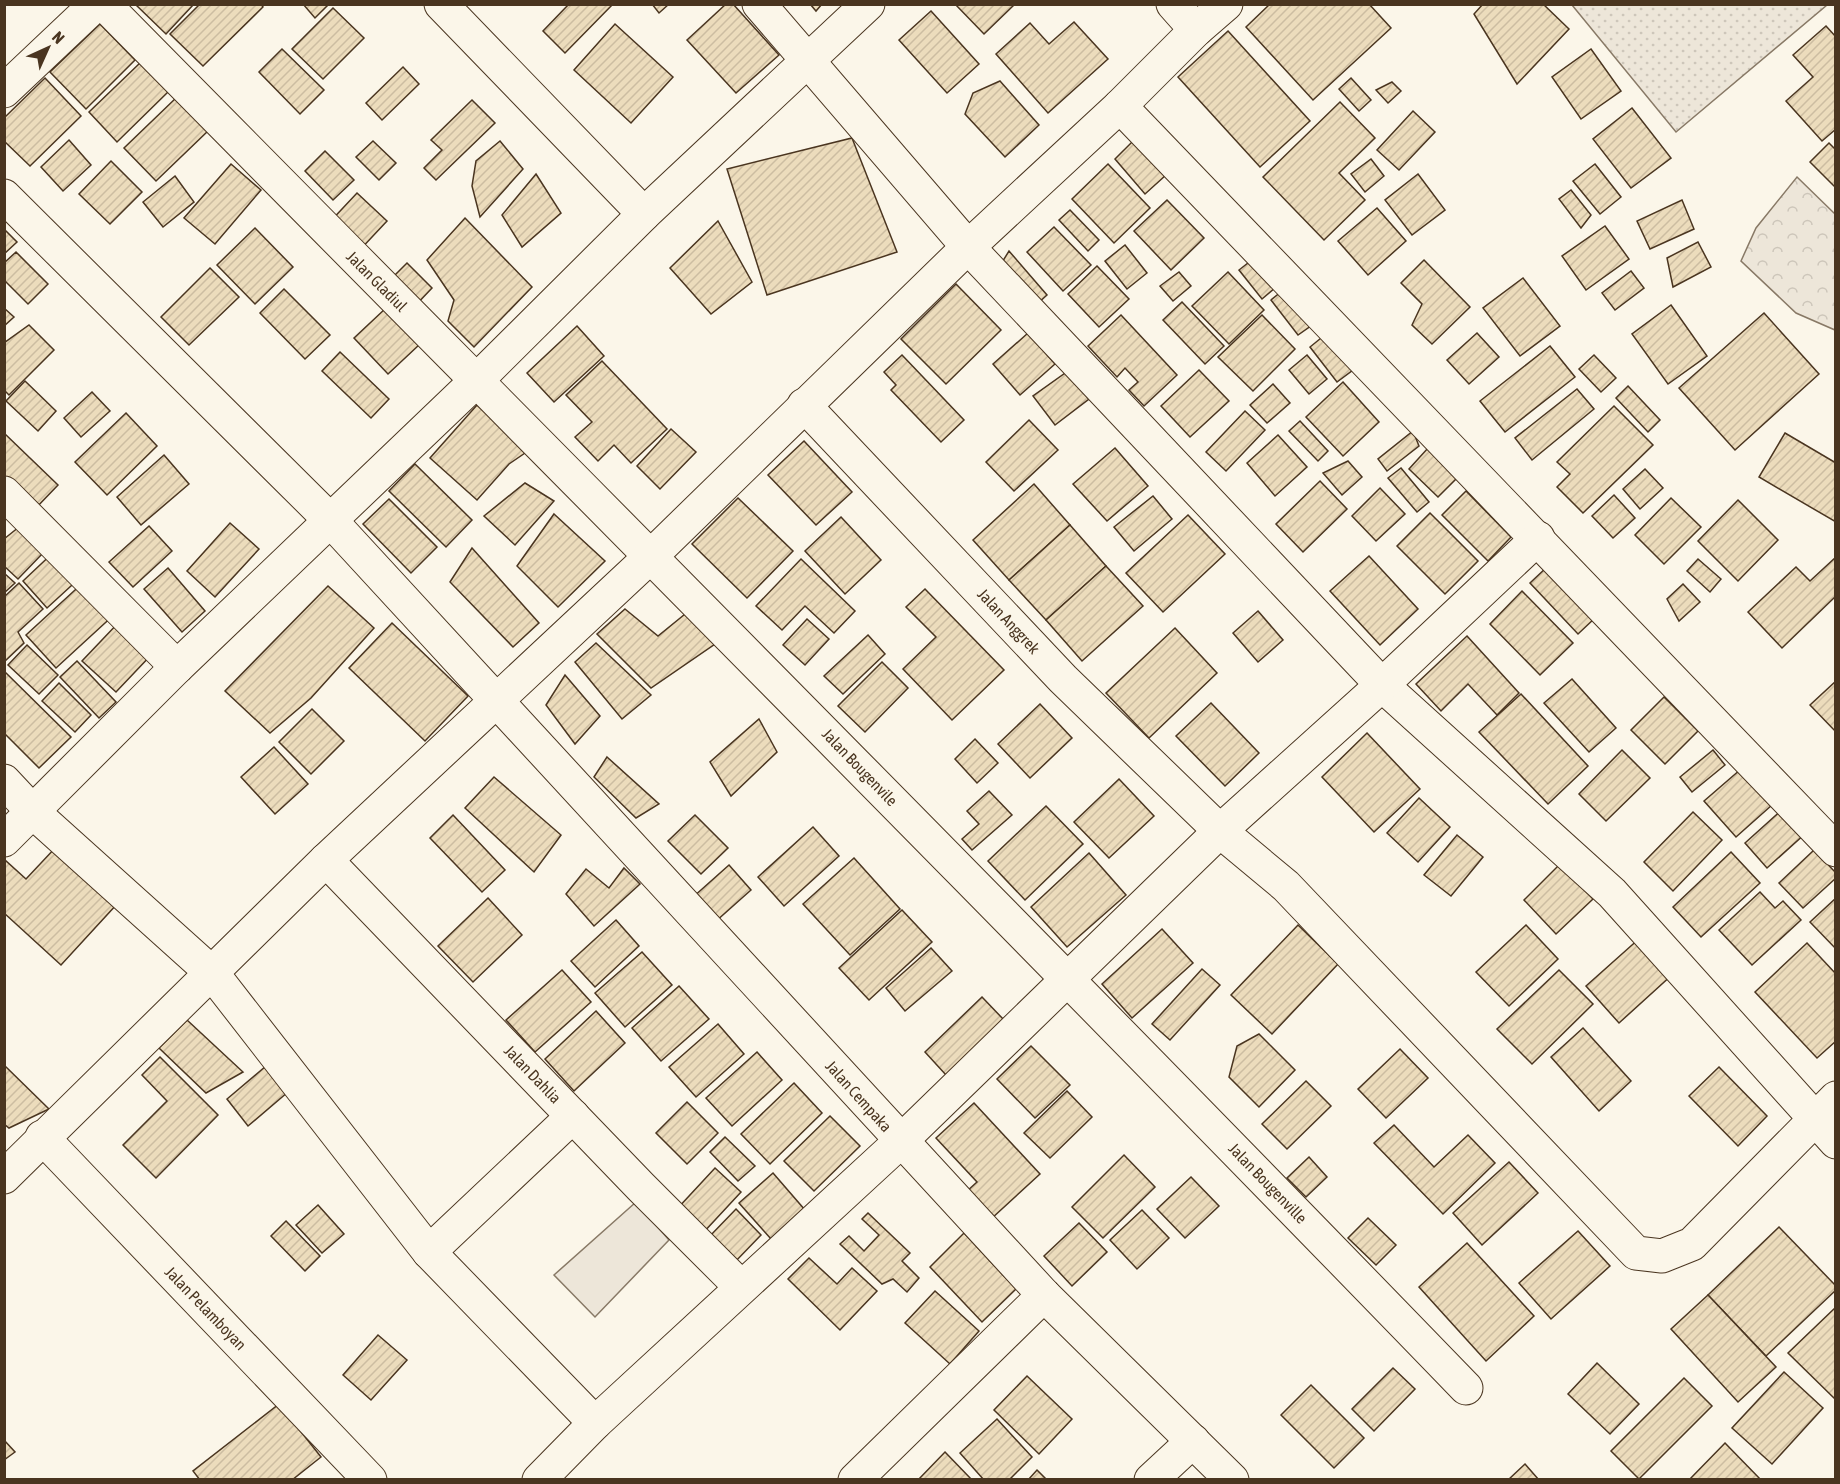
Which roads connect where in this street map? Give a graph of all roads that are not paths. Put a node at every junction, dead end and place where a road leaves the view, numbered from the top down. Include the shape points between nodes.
1 (96, 4) edge
2 (104, 4) edge
3 (441, 4) edge
4 (759, 4) edge
5 (868, 4) edge
6 (1173, 4) edge
7 (1226, 4) edge
8 (1196, 30) junction
9 (808, 61) junction
10 (4, 92) edge
11 (1120, 106) junction
12 (4, 196) edge
13 (644, 214) junction
14 (968, 247) junction
15 (476, 381) junction
16 (804, 405) junction
17 (4, 493) edge
18 (331, 521) junction
19 (1538, 538) junction
20 (650, 557) junction
21 (177, 667) junction
22 (1383, 685) junction
23 (498, 701) junction
24 (4, 781) edge
25 (33, 812) junction
26 (1220, 831) junction
27 (4, 840) edge
28 (1836, 850) edge
29 (326, 860) junction
30 (212, 973) junction
31 (1067, 980) junction
32 (573, 1116) junction
33 (1829, 1120) edge
34 (42, 1137) junction
35 (901, 1141) junction
36 (4, 1177) edge
37 (429, 1252) junction
38 (741, 1287) junction
39 (1044, 1295) junction
40 (1466, 1388) dead end
41 (595, 1423) junction
42 (1193, 1441) junction
43 (370, 1479) edge
44 (539, 1479) edge
45 (855, 1479) edge
46 (1151, 1479) edge
47 (1232, 1479) edge

1 - 10 street
2 - 15 street, Jalan Gladiul
3 - 13 street
4 - 9 street
5 - 9 street
6 - 8 street
7 - 8 street
8 - 11 street
9 - 13 street
9 - 14 street
11 - 14 street
11 - 19 street
12 - 18 street, Jalan Cempaka
13 - 15 street
14 - 16 street
14 - 22 street
15 - 18 street
15 - 20 street, Jalan Gladiul
16 - 20 street
16 - 26 street, Jalan Anggrek via 1063,679
17 - 21 street
18 - 21 street
18 - 23 street, Jalan Cempaka
19 - 22 street
19 - 28 street
20 - 23 street
20 - 31 street, Jalan Bougenvile
21 - 25 street
22 - 26 street
22 - 33 street via 1612,893
23 - 29 street
23 - 35 street, Jalan Cempaka
24 - 25 street
25 - 27 street
25 - 30 street
26 - 31 street
26 - 33 street, Jalan Anggrek via 1287,886 1636,1253 1662,1256 1692,1244
29 - 30 street
29 - 32 street, Jalan Dahlia
30 - 34 street
30 - 37 street
31 - 35 street
31 - 40 street, Jalan Bougenville
32 - 37 street
32 - 38 street, Jalan Dahlia
34 - 36 street
34 - 43 street, Jalan Pelamboyan
35 - 38 street
35 - 39 street, Jalan Cempaka
37 - 41 street
38 - 41 street
39 - 42 street, Jalan Cempaka
39 - 45 street
41 - 44 street
42 - 46 street
42 - 47 street, Jalan Cempaka

